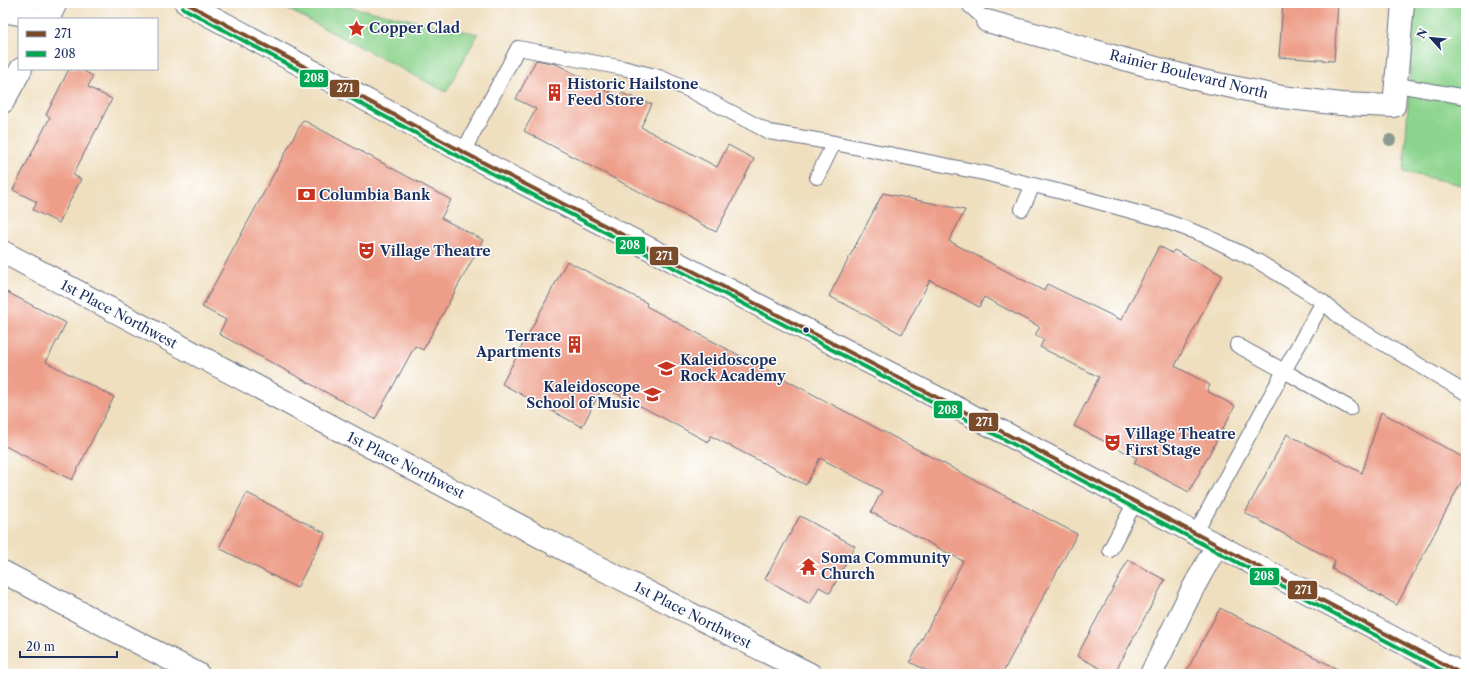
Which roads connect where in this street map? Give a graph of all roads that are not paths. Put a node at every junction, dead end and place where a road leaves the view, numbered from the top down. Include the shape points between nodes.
1 (56, 3) edge
2 (186, 3) edge
3 (969, 3) edge
4 (1403, 3) edge
5 (3, 10) edge
6 (39, 18) edge
7 (48, 18) edge
8 (987, 21) joint
9 (20, 70) edge
10 (1397, 85) junction
11 (1466, 97) edge
12 (3, 102) edge
13 (834, 143) junction
14 (463, 152) junction
15 (817, 177) dead end
16 (1033, 185) junction
17 (1022, 209) dead end
18 (3, 252) edge
19 (1323, 302) junction
20 (1237, 345) dead end
21 (1284, 371) junction
22 (1466, 393) edge
23 (1350, 408) dead end
24 (1135, 502) junction
25 (1195, 534) junction
26 (1217, 545) junction
27 (1110, 550) dead end
28 (3, 572) edge
29 (198, 674) edge
30 (810, 674) edge
31 (1151, 674) edge
32 (1462, 674) edge

1 - 7 street
2 - 14 street
3 - 8 lane
4 - 10 street
5 - 6 street
8 - 10 street, Rainier Boulevard North via 1203,81 1282,97 1341,104 1394,106
9 - 12 street
10 - 11 lane
13 - 14 lane via 769,132 660,77 518,48
13 - 15 lane
13 - 16 lane
14 - 24 street
16 - 17 lane
16 - 19 lane via 1145,214 1206,236 1259,262
18 - 30 street, 1st Place Northwest via 590,563
19 - 21 lane
19 - 22 lane via 1342,319
20 - 21 lane
21 - 23 lane
21 - 25 lane
24 - 25 street
24 - 27 lane
25 - 26 street
26 - 31 street
26 - 32 street
28 - 29 street

